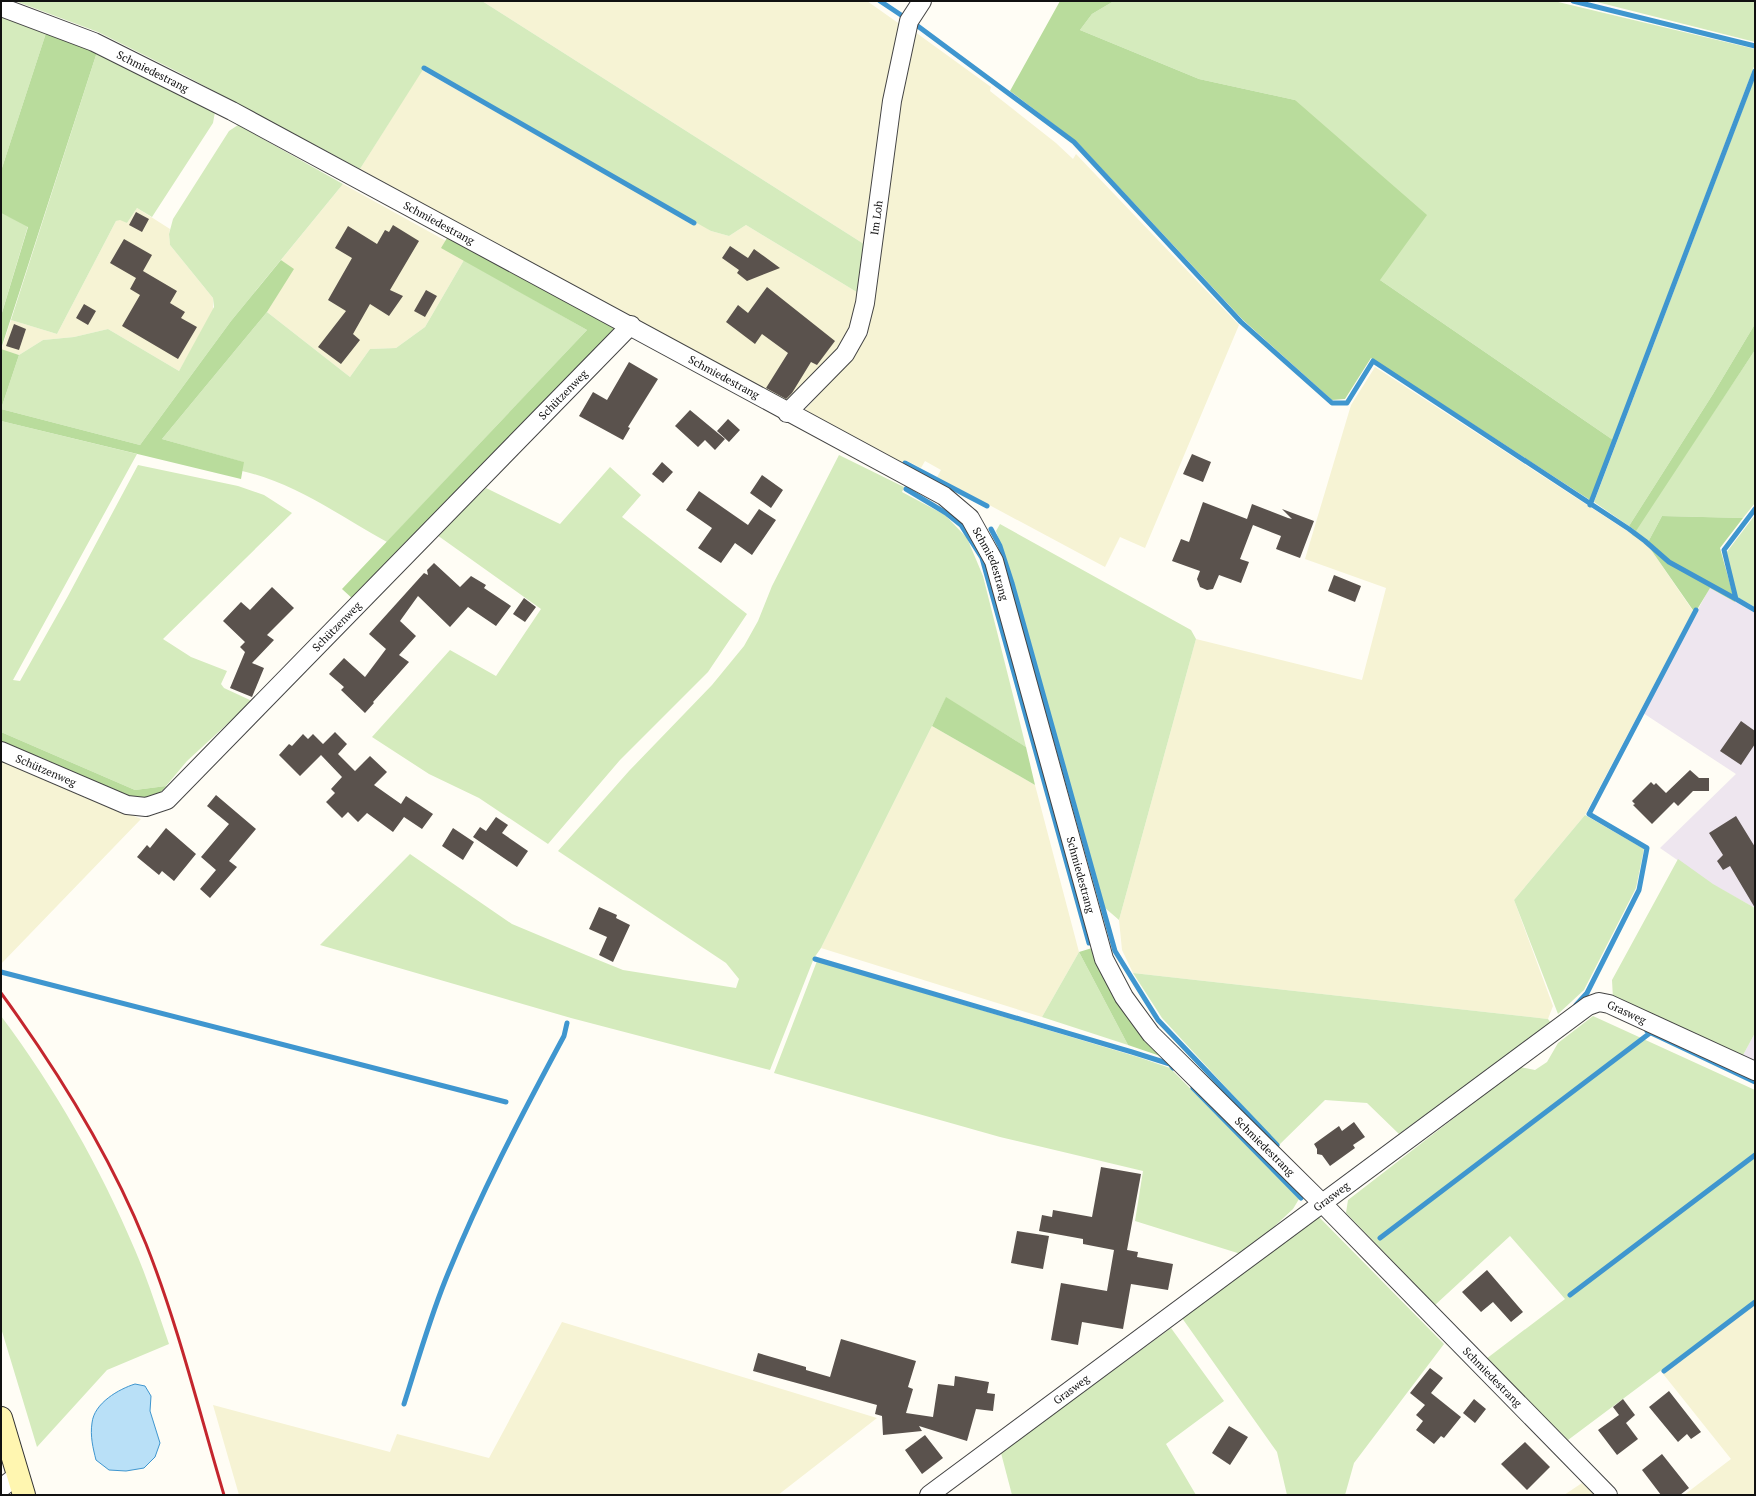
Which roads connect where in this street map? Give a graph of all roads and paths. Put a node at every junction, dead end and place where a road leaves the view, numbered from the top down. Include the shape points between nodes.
1 (922, 1) edge
2 (1, 6) edge
3 (631, 326) junction
4 (787, 413) junction
5 (1, 751) edge
6 (1755, 1071) edge
7 (1323, 1204) junction
8 (1, 1418) edge
9 (21, 1485) edge
10 (1, 1488) edge
11 (929, 1495) edge
12 (1608, 1495) edge

1 - 4 street, Im Loh via 909,21 892,101 865,303 858,331 845,354
2 - 3 street, Schmiedestrang via 94,42 232,111
3 - 4 street, Schmiedestrang
3 - 5 street, Schützenweg via 166,800 146,808 127,805
4 - 7 street, Schmiedestrang via 944,496 970,518 994,561 1104,959 1124,997 1151,1034
6 - 7 street, Grasweg via 1609,1004 1599,1002 1588,1006
7 - 11 street, Grasweg
7 - 12 street, Schmiedestrang
8 - 9 main road
9 - 10 street

